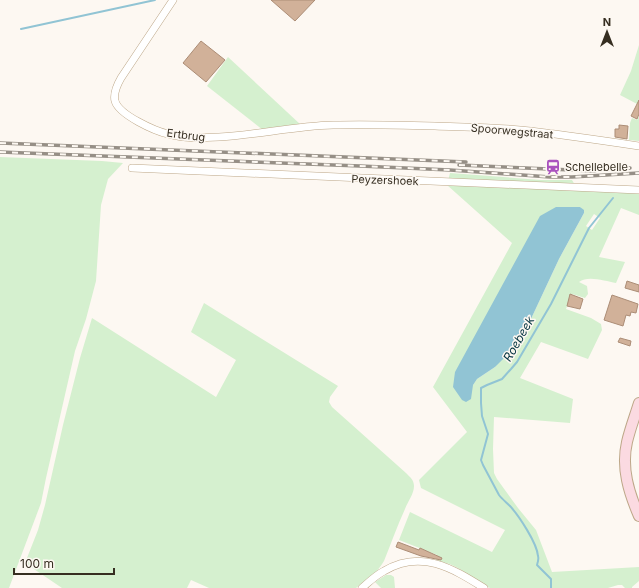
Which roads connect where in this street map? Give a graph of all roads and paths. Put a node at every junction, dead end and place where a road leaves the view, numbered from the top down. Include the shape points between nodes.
1 (172, 0) edge
2 (384, 125) joint
3 (639, 146) edge
4 (132, 168) dead end
5 (639, 190) edge
6 (639, 404) edge
7 (639, 516) edge
8 (362, 588) edge
9 (484, 588) edge

1 - 2 street, Ertbrug via 121,78 115,92 117,105 137,121 167,134 199,138 240,136 317,126
2 - 3 street, Spoorwegstraat via 518,129
4 - 5 street, Peyzershoek
6 - 7 street via 625,456 628,486
8 - 9 street via 382,571 393,566 420,561 447,567

